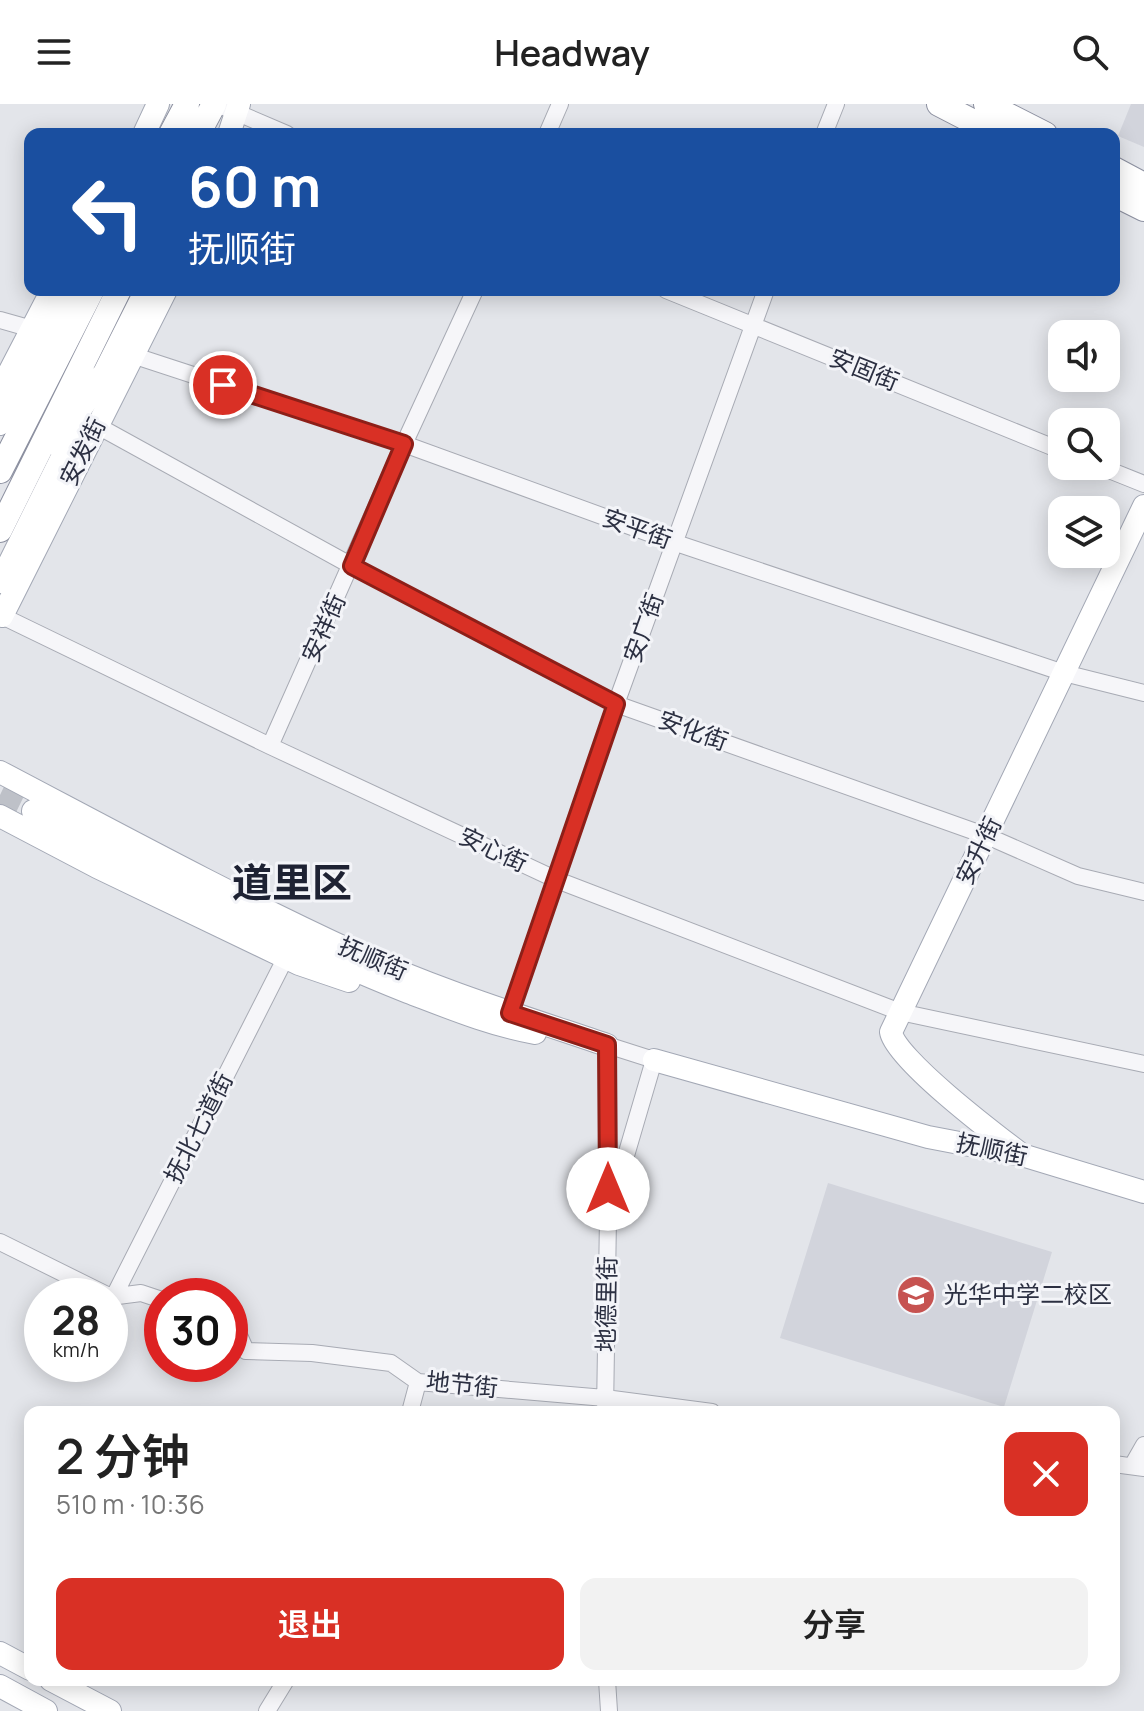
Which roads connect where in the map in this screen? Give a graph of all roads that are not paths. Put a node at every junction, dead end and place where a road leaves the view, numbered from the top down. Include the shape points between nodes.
1 (187, 104) edge
2 (560, 104) edge
3 (836, 104) edge
4 (939, 104) edge
5 (986, 104) edge
6 (226, 115) edge
7 (174, 128) edge
8 (207, 128) edge
9 (268, 128) edge
10 (550, 128) edge
11 (826, 128) edge
12 (985, 128) edge
13 (1033, 128) edge
14 (1120, 172) edge
15 (1144, 185) edge
16 (1120, 197) edge
17 (1144, 209) edge
18 (50, 296) edge
19 (66, 296) edge
20 (89, 296) edge
21 (116, 296) edge
22 (143, 296) edge
23 (163, 296) edge
24 (472, 296) edge
25 (681, 296) edge
26 (764, 296) edge
27 (0, 320) edge
28 (753, 325) junction
29 (38, 336) junction
30 (132, 355) junction
31 (102, 377) junction
32 (1, 385) edge
33 (0, 424) edge
34 (96, 425) junction
35 (404, 444) junction
36 (1048, 445) edge
37 (0, 460) edge
38 (0, 471) edge
39 (1120, 474) edge
40 (1144, 484) edge
41 (1144, 506) edge
42 (4, 520) edge
43 (676, 543) junction
44 (352, 566) junction
45 (0, 582) edge
46 (2, 616) joint
47 (1064, 673) junction
48 (1144, 693) edge
49 (616, 704) junction
50 (270, 746) junction
51 (0, 772) edge
52 (33, 811) tunnel mouth
53 (0, 816) edge
54 (987, 836) junction
55 (557, 880) junction
56 (1144, 892) edge
57 (286, 957) junction
58 (445, 1006) junction
59 (900, 1012) junction
60 (510, 1013) junction
61 (607, 1045) junction
62 (654, 1060) junction
63 (1144, 1064) edge
64 (1022, 1155) junction
65 (1144, 1192) edge
66 (608, 1217) junction
67 (0, 1242) edge
68 (72, 1278) edge
69 (120, 1278) edge
70 (248, 1351) edge
71 (418, 1382) junction
72 (605, 1405) edge
73 (412, 1406) edge
74 (1144, 1445) edge
75 (1138, 1467) edge
76 (0, 1653) edge
77 (24, 1666) edge
78 (0, 1686) edge
79 (62, 1686) edge
80 (282, 1686) edge
81 (607, 1686) edge
82 (46, 1711) edge
83 (110, 1711) edge
84 (267, 1711) edge
85 (609, 1711) edge

1 - 7 highway
2 - 10 street
3 - 11 street
4 - 12 highway
5 - 13 highway
6 - 8 highway
6 - 9 street
14 - 15 highway
16 - 17 highway
18 - 29 main road
19 - 29 main road
20 - 38 highway
21 - 42 highway, 安发街
22 - 31 main road
23 - 30 main road, 安发街
24 - 35 street, 安祥街
25 - 28 street, 安固街
26 - 28 street, 安广街
27 - 29 street
28 - 36 street, 安固街
28 - 43 street, 安广街
29 - 32 main road
29 - 33 main road
29 - 37 highway
30 - 34 main road, 安发街
30 - 35 street, 安平街
31 - 42 highway
31 - 45 main road
34 - 44 street, 安化街
34 - 46 main road, 安发街
35 - 43 street, 安平街
35 - 44 street, 安祥街
39 - 40 street
41 - 47 main road, 安升街
43 - 47 street, 安平街
43 - 49 street, 安广街
44 - 49 street, 安化街
44 - 50 street, 安祥街
46 - 50 street, 安心街
47 - 48 street, 安平街
47 - 54 main road, 安升街
49 - 54 street, 安化街
49 - 55 street, 安广街
50 - 55 street, 安心街
51 - 60 main road, 抚顺街 via 352,952
52 - 58 main road, 抚顺街 via 300,945
53 - 57 main road, 抚顺街
54 - 56 street, 安化街 via 1078,876
54 - 59 main road, 安升街
55 - 59 street, 安心街
55 - 60 street, 安广街
57 - 58 main road, 抚顺街 via 381,992
57 - 69 street, 抚北七道街
58 - 61 main road, 抚顺街 via 499,1027
59 - 63 street, 安心街
59 - 64 main road, 安升街 via 891,1032 896,1044 972,1118
60 - 61 main road, 抚顺街
61 - 62 street
61 - 66 street
62 - 64 main road, 抚顺街 via 928,1137
62 - 66 street, 地德里街
64 - 65 main road, 抚顺街
66 - 72 street, 地德里街
67 - 68 street
70 - 71 street, 地节街 via 391,1363
71 - 72 street, 地节街
71 - 73 street
74 - 75 street
76 - 77 main road
78 - 82 main road
79 - 83 main road
80 - 84 street
81 - 85 street

